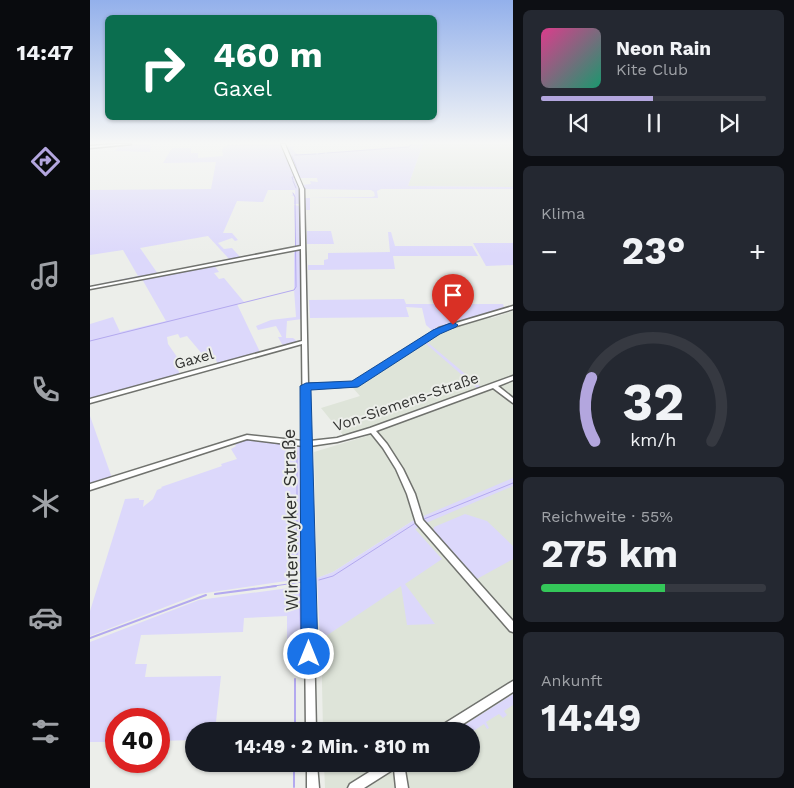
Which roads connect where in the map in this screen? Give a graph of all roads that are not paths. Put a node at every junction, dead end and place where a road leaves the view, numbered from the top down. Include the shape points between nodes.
1 (299, 181) edge
2 (302, 189) joint
3 (303, 247) junction
4 (90, 288) edge
5 (513, 307) edge
6 (304, 342) junction
7 (513, 378) edge
8 (493, 385) junction
9 (306, 386) junction
10 (90, 401) edge
11 (513, 401) edge
12 (372, 430) junction
13 (307, 444) junction
14 (90, 487) edge
15 (513, 628) edge
16 (513, 686) edge
17 (311, 722) edge
18 (457, 722) edge
19 (312, 772) edge
20 (379, 772) edge
21 (400, 772) edge
22 (313, 788) edge
23 (354, 788) edge
24 (402, 788) edge

1 - 2 main road
2 - 3 street, Winterswyker Straße
3 - 4 street
3 - 6 street, Winterswyker Straße
5 - 9 street via 442,330 354,384
6 - 9 street, Winterswyker Straße
6 - 10 street, Gaxel
7 - 8 street, Von-Siemens-Straße
8 - 11 street
8 - 12 street, Von-Siemens-Straße
9 - 13 street, Winterswyker Straße
12 - 13 street, Von-Siemens-Straße
12 - 15 street via 399,468 419,521
13 - 14 street, Von-Siemens-Straße via 247,437
13 - 17 street, Winterswyker Straße
16 - 18 street
19 - 22 street
20 - 23 street
21 - 24 street

